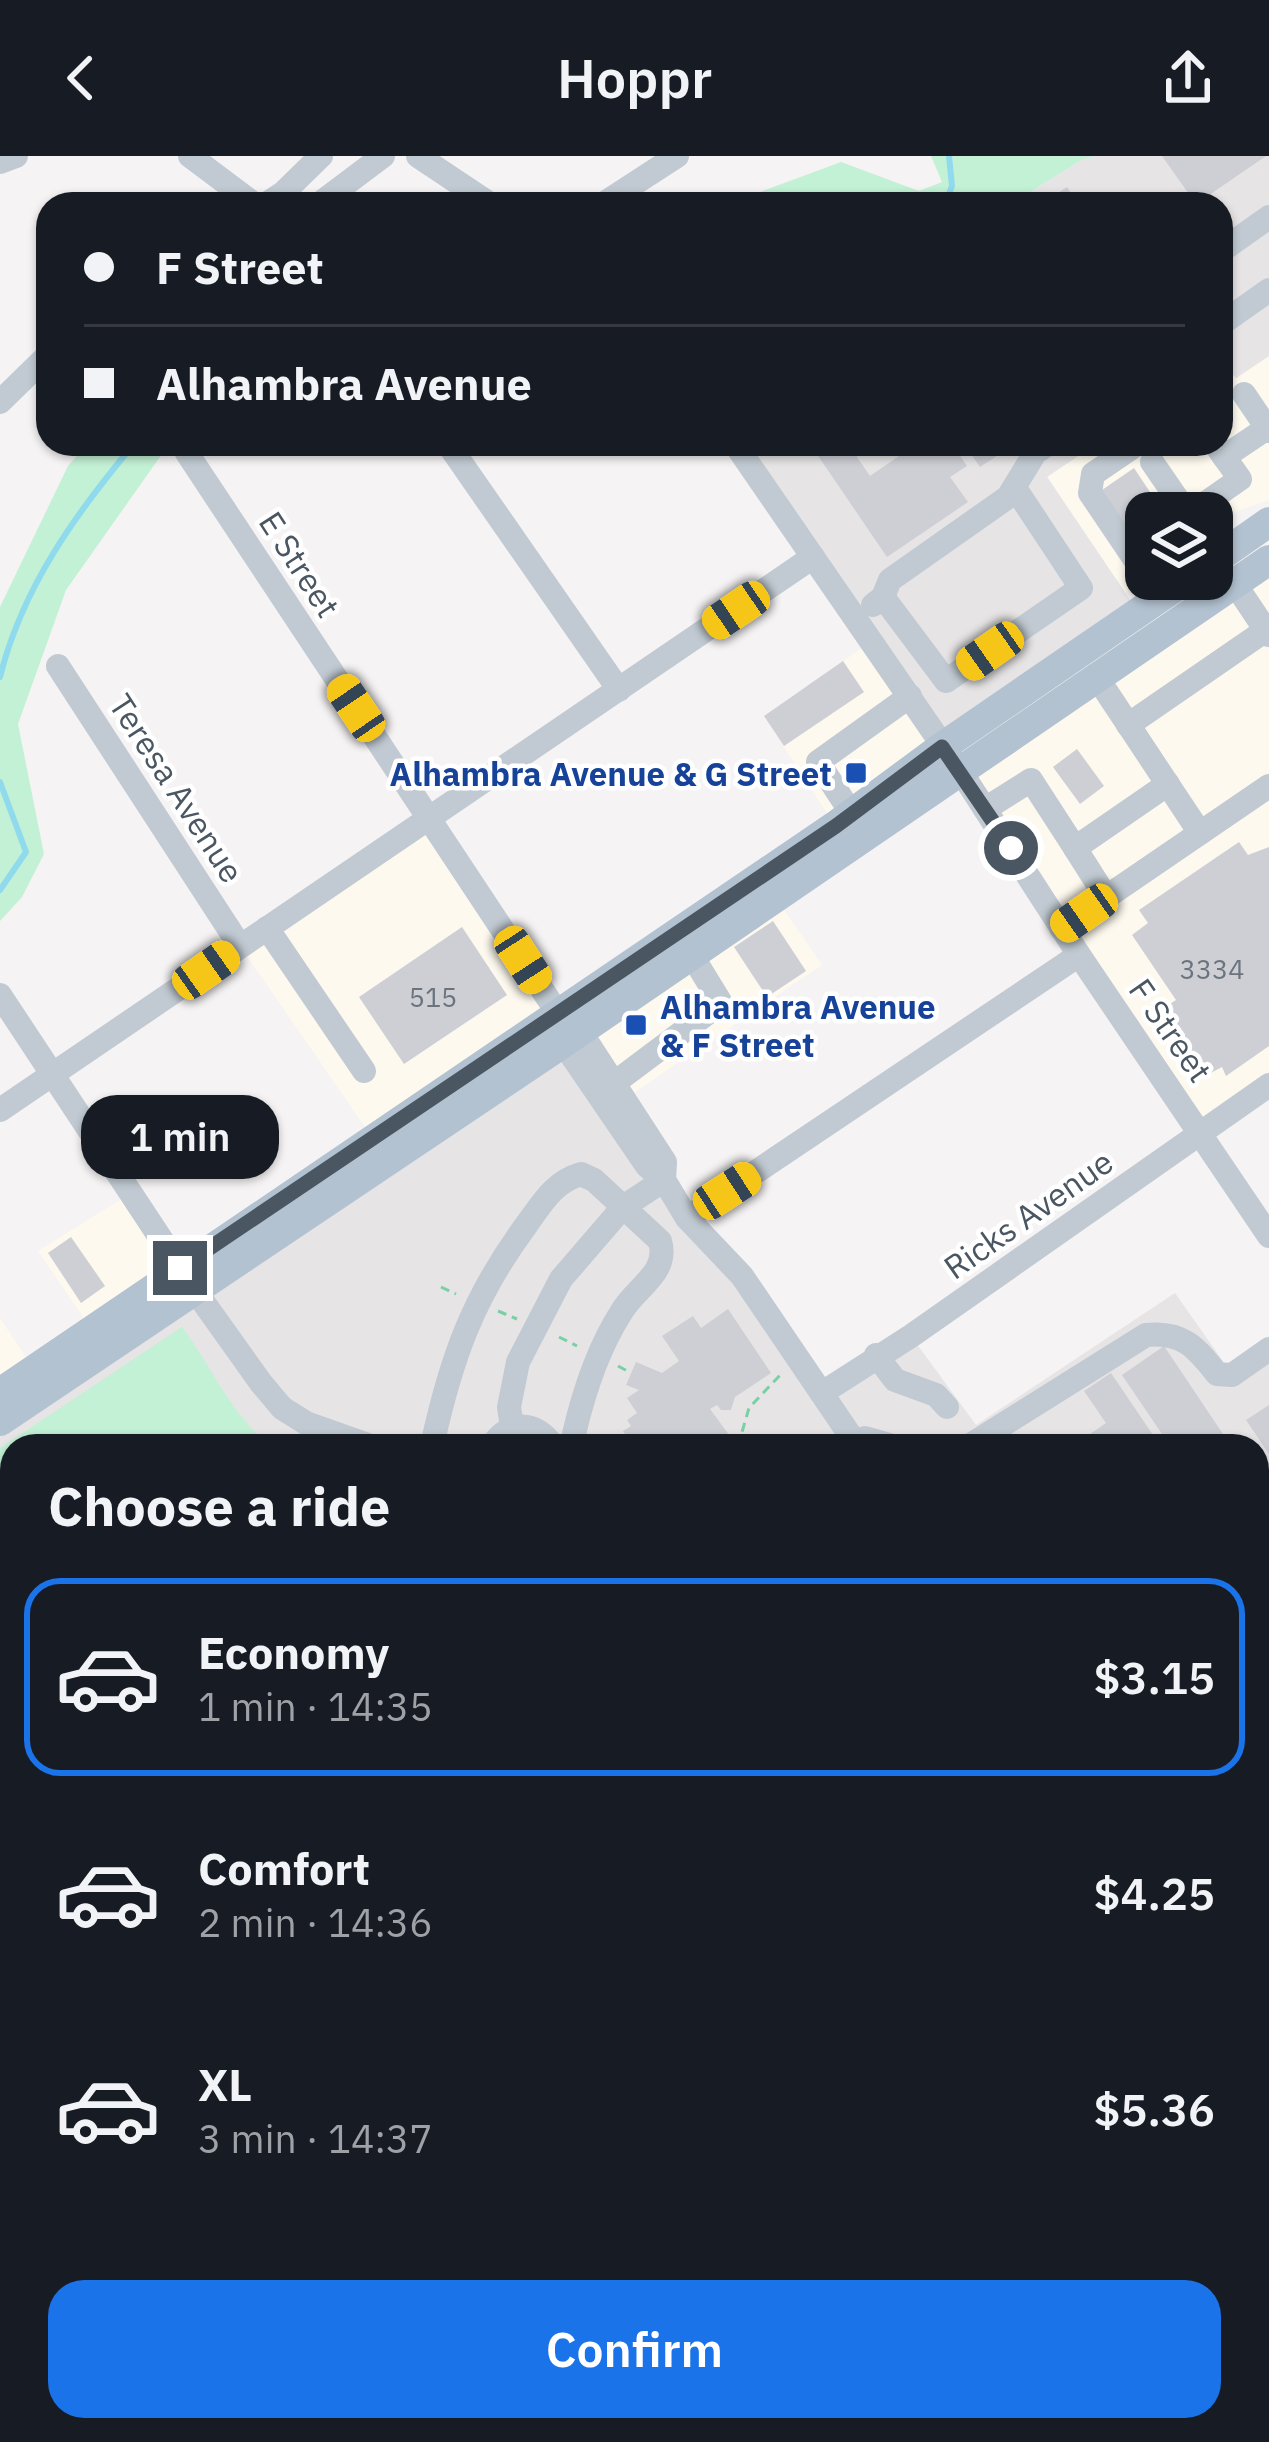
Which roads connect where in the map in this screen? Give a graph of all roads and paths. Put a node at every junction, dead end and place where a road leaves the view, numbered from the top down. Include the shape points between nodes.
1 (16, 156) edge
2 (190, 156) edge
3 (321, 156) edge
4 (382, 156) edge
5 (418, 156) edge
6 (676, 156) edge
7 (0, 162) edge
8 (238, 192) edge
9 (287, 192) edge
10 (335, 192) edge
11 (472, 192) edge
12 (622, 192) edge
13 (1269, 217) edge
14 (1233, 242) edge
15 (1269, 290) edge
16 (1233, 309) edge
17 (36, 366) edge
18 (1244, 394) dead end
19 (2, 396) edge
20 (1268, 430) edge
21 (1233, 445) edge
22 (190, 456) edge
23 (456, 456) edge
24 (743, 456) edge
25 (1033, 456) edge
26 (1137, 456) edge
27 (1146, 456) edge
28 (1224, 456) edge
29 (1015, 488) junction
30 (1173, 492) edge
31 (1220, 492) edge
32 (1269, 522) edge
33 (1125, 542) edge
34 (1233, 544) edge
35 (813, 557) junction
36 (1269, 560) edge
37 (1234, 584) junction
38 (1125, 591) edge
39 (883, 597) junction
40 (857, 619) junction
41 (1268, 631) edge
42 (58, 666) dead end
43 (1096, 676) junction
44 (619, 690) junction
45 (910, 696) junction
46 (1128, 725) junction
47 (942, 747) junction
48 (961, 772) junction
49 (1168, 784) junction
50 (1269, 785) edge
51 (985, 809) junction
52 (851, 814) junction
53 (429, 818) junction
54 (1200, 833) junction
55 (1075, 848) junction
56 (1106, 897) junction
57 (267, 928) junction
58 (1061, 928) junction
59 (240, 946) junction
60 (692, 955) junction
61 (1078, 955) junction
62 (0, 995) edge
63 (566, 1029) junction
64 (364, 1071) dead end
65 (53, 1074) junction
66 (1269, 1085) edge
67 (606, 1089) junction
68 (0, 1110) edge
69 (1202, 1133) junction
70 (664, 1180) junction
71 (622, 1207) junction
72 (686, 1217) junction
73 (1269, 1236) edge
74 (187, 1279) junction
75 (1269, 1349) edge
76 (877, 1355) junction
77 (802, 1362) junction
78 (0, 1393) edge
79 (822, 1393) junction
80 (947, 1407) dead end
81 (0, 1421) edge
82 (512, 1427) junction
83 (337, 1434) edge
84 (436, 1434) edge
85 (501, 1434) edge
86 (548, 1434) edge
87 (565, 1434) edge
88 (741, 1434) edge
89 (845, 1434) edge
90 (988, 1434) edge

1 - 7 street
2 - 8 street
3 - 9 street
4 - 10 street
5 - 11 street
6 - 12 street
13 - 14 street
15 - 16 street
17 - 19 street
18 - 20 street
20 - 21 street
22 - 53 street, E Street
23 - 44 street
24 - 35 street, F Street
25 - 29 street
26 - 33 street via 1093,474 1090,493
27 - 30 street
28 - 31 street via 1240,479
29 - 39 street via 890,580
29 - 39 street via 1081,588 946,681
32 - 34 main road
35 - 40 street, F Street
35 - 44 street
36 - 37 main road
37 - 41 street
37 - 43 main road
38 - 47 main road
39 - 40 street
40 - 45 street, F Street
41 - 46 street
42 - 59 street, Teresa Avenue
43 - 46 street
43 - 48 main road
44 - 53 street
45 - 47 street, F Street
45 - 52 street via 818,762
46 - 49 street
47 - 48 street, F Street
47 - 52 main road
48 - 51 street, F Street
48 - 60 main road
49 - 54 street
49 - 55 street
50 - 54 street
51 - 55 street via 1031,780
51 - 58 street, F Street
52 - 63 main road
53 - 57 street
53 - 63 street, E Street
54 - 56 street
55 - 56 street
56 - 58 street
57 - 59 street
57 - 64 street
58 - 61 street, F Street
59 - 65 street
60 - 63 main road
60 - 67 street via 721,1003
61 - 69 street, F Street
61 - 72 street
62 - 65 street
63 - 67 street, E Street
63 - 74 main road
65 - 68 street
65 - 74 street
66 - 69 street, Ricks Avenue
67 - 70 street, E Street via 665,1162
69 - 73 street, F Street
69 - 76 street, Ricks Avenue
70 - 71 street
70 - 72 street, E Street
71 - 82 street via 561,1279 535,1326 518,1361
71 - 84 street via 580,1174 553,1188 471,1310
71 - 87 street via 664,1254 623,1309
72 - 77 street, E Street via 742,1276
74 - 78 main road
74 - 81 main road
74 - 83 street via 282,1408
75 - 90 street via 1232,1375 1217,1374 1186,1339 1146,1335
76 - 79 street, Ricks Avenue
76 - 80 street via 896,1380
77 - 79 street, E Street
77 - 88 path via 749,1408
79 - 89 street, E Street
82 - 85 street
82 - 86 street

